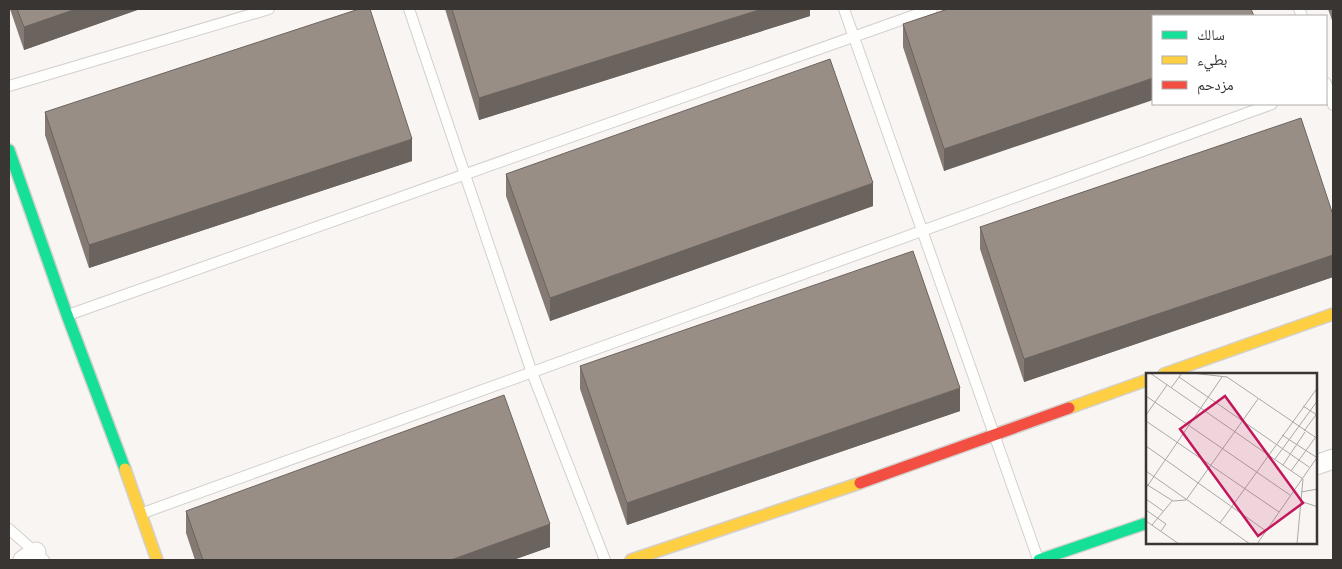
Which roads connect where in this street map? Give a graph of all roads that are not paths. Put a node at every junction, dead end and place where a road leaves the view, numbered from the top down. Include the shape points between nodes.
1 (269, 9) edge
2 (409, 9) edge
3 (844, 9) edge
4 (932, 9) edge
5 (853, 37) junction
6 (9, 86) edge
7 (1327, 87) edge
8 (1269, 105) edge
9 (1333, 105) edge
10 (9, 150) edge
11 (465, 173) junction
12 (924, 231) junction
13 (1333, 314) edge
14 (67, 315) junction
15 (531, 370) junction
16 (1167, 373) edge
17 (1146, 380) edge
18 (994, 435) junction
19 (1333, 458) edge
20 (1317, 465) edge
21 (142, 514) junction
22 (1146, 523) edge
23 (9, 529) edge
24 (34, 557) edge
25 (157, 560) edge
26 (605, 560) edge
27 (631, 560) edge
28 (1039, 560) edge

1 - 6 lane
2 - 11 lane
3 - 5 lane
4 - 5 lane
5 - 11 lane
5 - 12 lane
7 - 9 lane
8 - 12 lane
10 - 14 street
11 - 14 lane
11 - 15 lane
12 - 15 lane
12 - 18 lane
13 - 16 street
14 - 21 street
15 - 21 lane
15 - 26 lane
17 - 18 street
18 - 27 street
18 - 28 lane
19 - 20 street
21 - 25 street
22 - 28 street
23 - 24 lane

